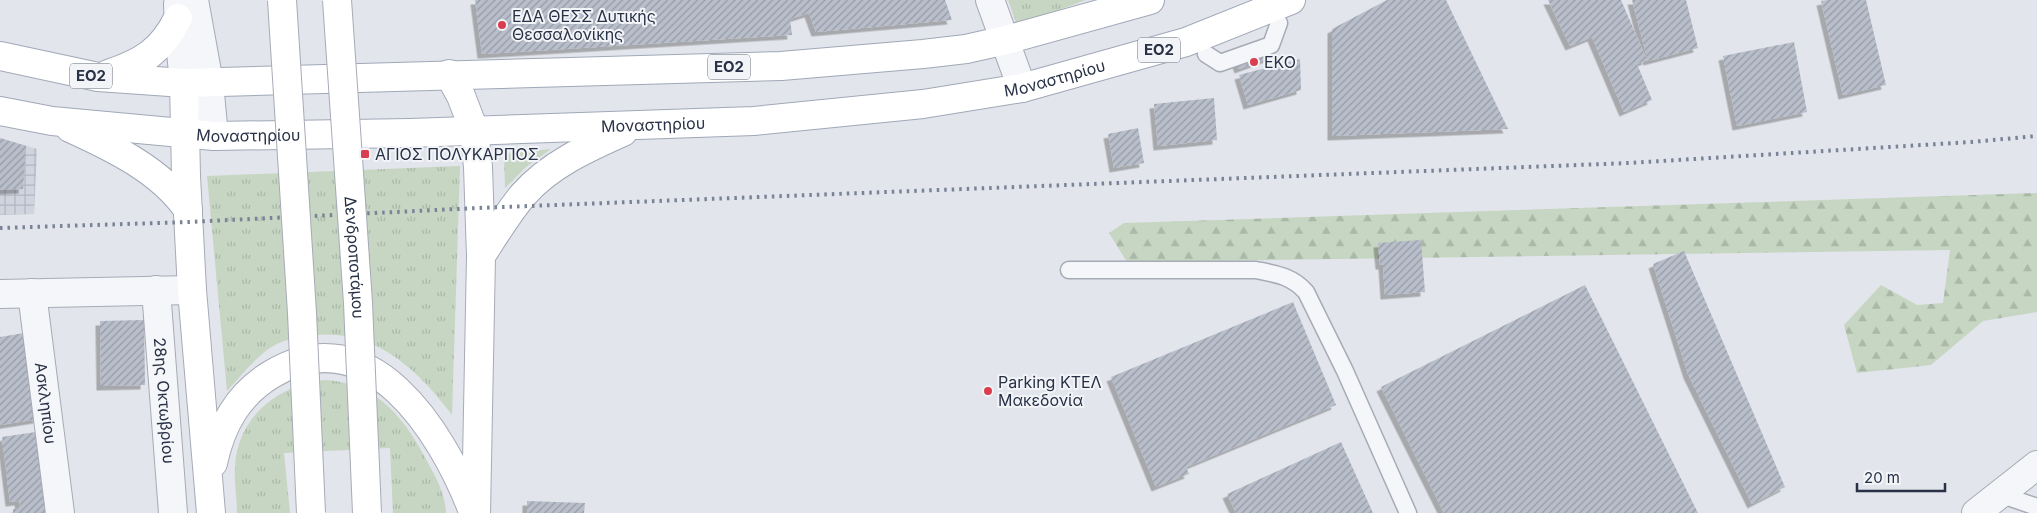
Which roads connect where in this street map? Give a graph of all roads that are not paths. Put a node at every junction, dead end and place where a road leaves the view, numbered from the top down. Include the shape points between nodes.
1 (282, 0) edge
2 (337, 0) edge
3 (990, 0) edge
4 (1150, 0) edge
5 (183, 6) edge
6 (1285, 12) edge
7 (1006, 40) junction
8 (1206, 54) dead end
9 (0, 56) edge
10 (450, 74) junction
11 (98, 77) junction
12 (196, 83) junction
13 (1022, 88) junction
14 (0, 111) edge
15 (52, 121) junction
16 (635, 126) junction
17 (474, 130) junction
18 (185, 135) junction
19 (214, 136) junction
20 (188, 210) junction
21 (481, 256) junction
22 (1069, 270) dead end
23 (156, 290) junction
24 (192, 290) junction
25 (32, 293) junction
26 (0, 294) edge
27 (2037, 465) edge
28 (208, 480) junction
29 (1999, 494) junction
30 (2037, 507) edge
31 (60, 513) edge
32 (173, 513) edge
33 (211, 513) edge
34 (311, 513) edge
35 (367, 513) edge
36 (475, 513) edge
37 (1408, 513) edge
38 (1976, 513) edge

1 - 34 main road, bridge
2 - 35 main road, Δενδροποτάμου, bridge via 358,303
3 - 7 street
4 - 7 main road, ΕΟ2
5 - 11 main road via 170,35 152,53 141,61
5 - 12 street
6 - 8 lane via 1271,45 1220,63
6 - 13 main road, Μοναστηρίου / ΕΟ2
7 - 10 main road, ΕΟ2 via 923,54 782,66
7 - 13 street
9 - 11 main road, ΕΟ2
10 - 12 main road, ΕΟ2
10 - 17 main road
11 - 12 main road, ΕΟ2
12 - 18 main road
12 - 19 street
13 - 16 main road, Μοναστηρίου / ΕΟ2 via 846,112 754,121
14 - 15 main road, Μοναστηρίου / ΕΟ2
15 - 18 main road, Μοναστηρίου / ΕΟ2
15 - 20 main road via 140,166 174,192
16 - 17 main road, Μοναστηρίου / ΕΟ2
16 - 21 main road via 580,152 538,180 513,207
17 - 19 main road, Μοναστηρίου / ΕΟ2
17 - 21 main road
18 - 19 main road, Μοναστηρίου / ΕΟ2
18 - 20 main road
20 - 24 main road
21 - 36 main road
22 - 37 lane via 1256,270 1297,282 1306,292 1345,371
23 - 24 street
23 - 25 street
23 - 32 street, 28ης Οκτωβρίου
24 - 28 main road
25 - 26 street
25 - 31 street, Ασκληπίου
27 - 29 street
28 - 33 main road
28 - 36 main road via 225,423 248,392 289,365 320,358 338,359 373,372 414,407 452,464
29 - 30 lane
29 - 38 street

